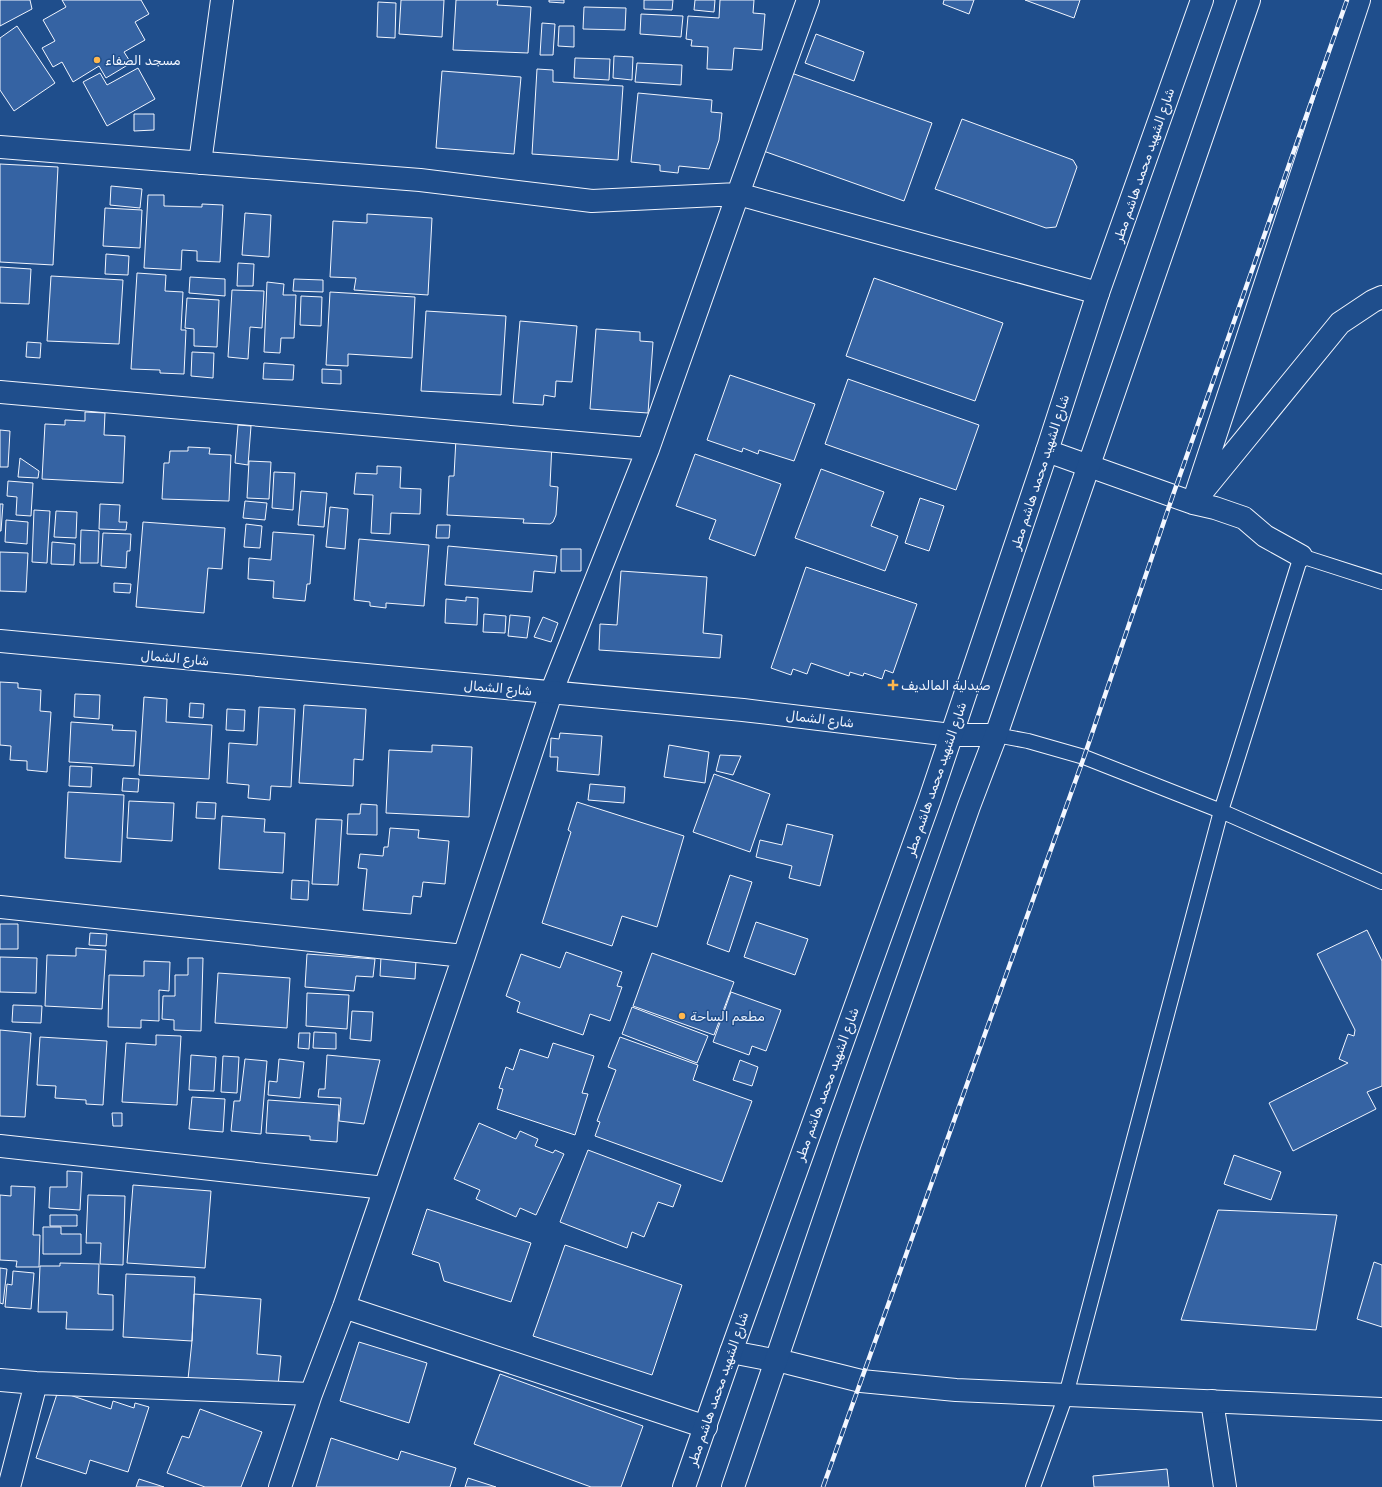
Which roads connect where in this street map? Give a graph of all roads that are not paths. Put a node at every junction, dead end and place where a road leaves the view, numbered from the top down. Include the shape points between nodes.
1 (222, 0) edge
2 (808, 0) edge
3 (1202, 0) edge
4 (1249, 0) edge
5 (1359, 0) edge
6 (0, 147) edge
7 (200, 163) junction
8 (738, 194) junction
9 (1098, 293) junction
10 (1382, 297) edge
11 (0, 392) edge
12 (648, 449) junction
13 (1047, 451) junction
14 (1089, 465) junction
15 (1193, 503) junction
16 (1301, 556) junction
17 (1382, 582) edge
18 (0, 641) edge
19 (551, 693) junction
20 (952, 736) junction
21 (996, 736) junction
22 (1221, 811) junction
23 (1382, 882) edge
24 (0, 907) edge
25 (464, 956) junction
26 (0, 1146) edge
27 (385, 1188) junction
28 (344, 1307) junction
29 (731, 1352) junction
30 (776, 1360) junction
31 (0, 1380) edge
32 (36, 1383) junction
33 (311, 1394) junction
34 (1066, 1395) junction
35 (1212, 1401) junction
36 (1382, 1409) edge
37 (706, 1428) junction
38 (9, 1487) edge
39 (280, 1487) edge
40 (684, 1487) edge
41 (733, 1487) edge
42 (1033, 1487) edge
43 (1226, 1487) edge

1 - 7 street
2 - 8 street
3 - 9 street, شارع الشهيد محمد هاشم مطر
4 - 14 street
5 - 15 street
6 - 7 street
7 - 8 street via 420,180 592,201
8 - 9 street
8 - 12 street
9 - 13 street, شارع الشهيد محمد هاشم مطر
10 - 15 street via 1340,323
11 - 12 street
12 - 19 street
13 - 14 street
13 - 20 street, شارع الشهيد محمد هاشم مطر
14 - 15 street
14 - 21 street
15 - 16 street via 1244,518 1265,536
16 - 17 lane
16 - 22 lane
18 - 19 street, شارع الشمال
19 - 20 street, شارع الشمال via 743,710
19 - 25 street
20 - 21 street, شارع الشمال
20 - 29 street, شارع الشهيد محمد هاشم مطر
21 - 22 lane via 1028,741 1084,757
21 - 30 street via 868,1091
22 - 23 lane
22 - 34 lane
24 - 25 street
25 - 27 street
26 - 27 street
27 - 28 street
28 - 33 street
28 - 37 street
29 - 30 street
29 - 37 street, شارع الشهيد محمد هاشم مطر
30 - 34 street via 861,1381 956,1390
30 - 41 street
31 - 32 street
32 - 33 street
32 - 38 street
33 - 39 street
34 - 35 street
34 - 42 lane
35 - 36 street
35 - 43 street
37 - 40 street, شارع الشهيد محمد هاشم مطر

